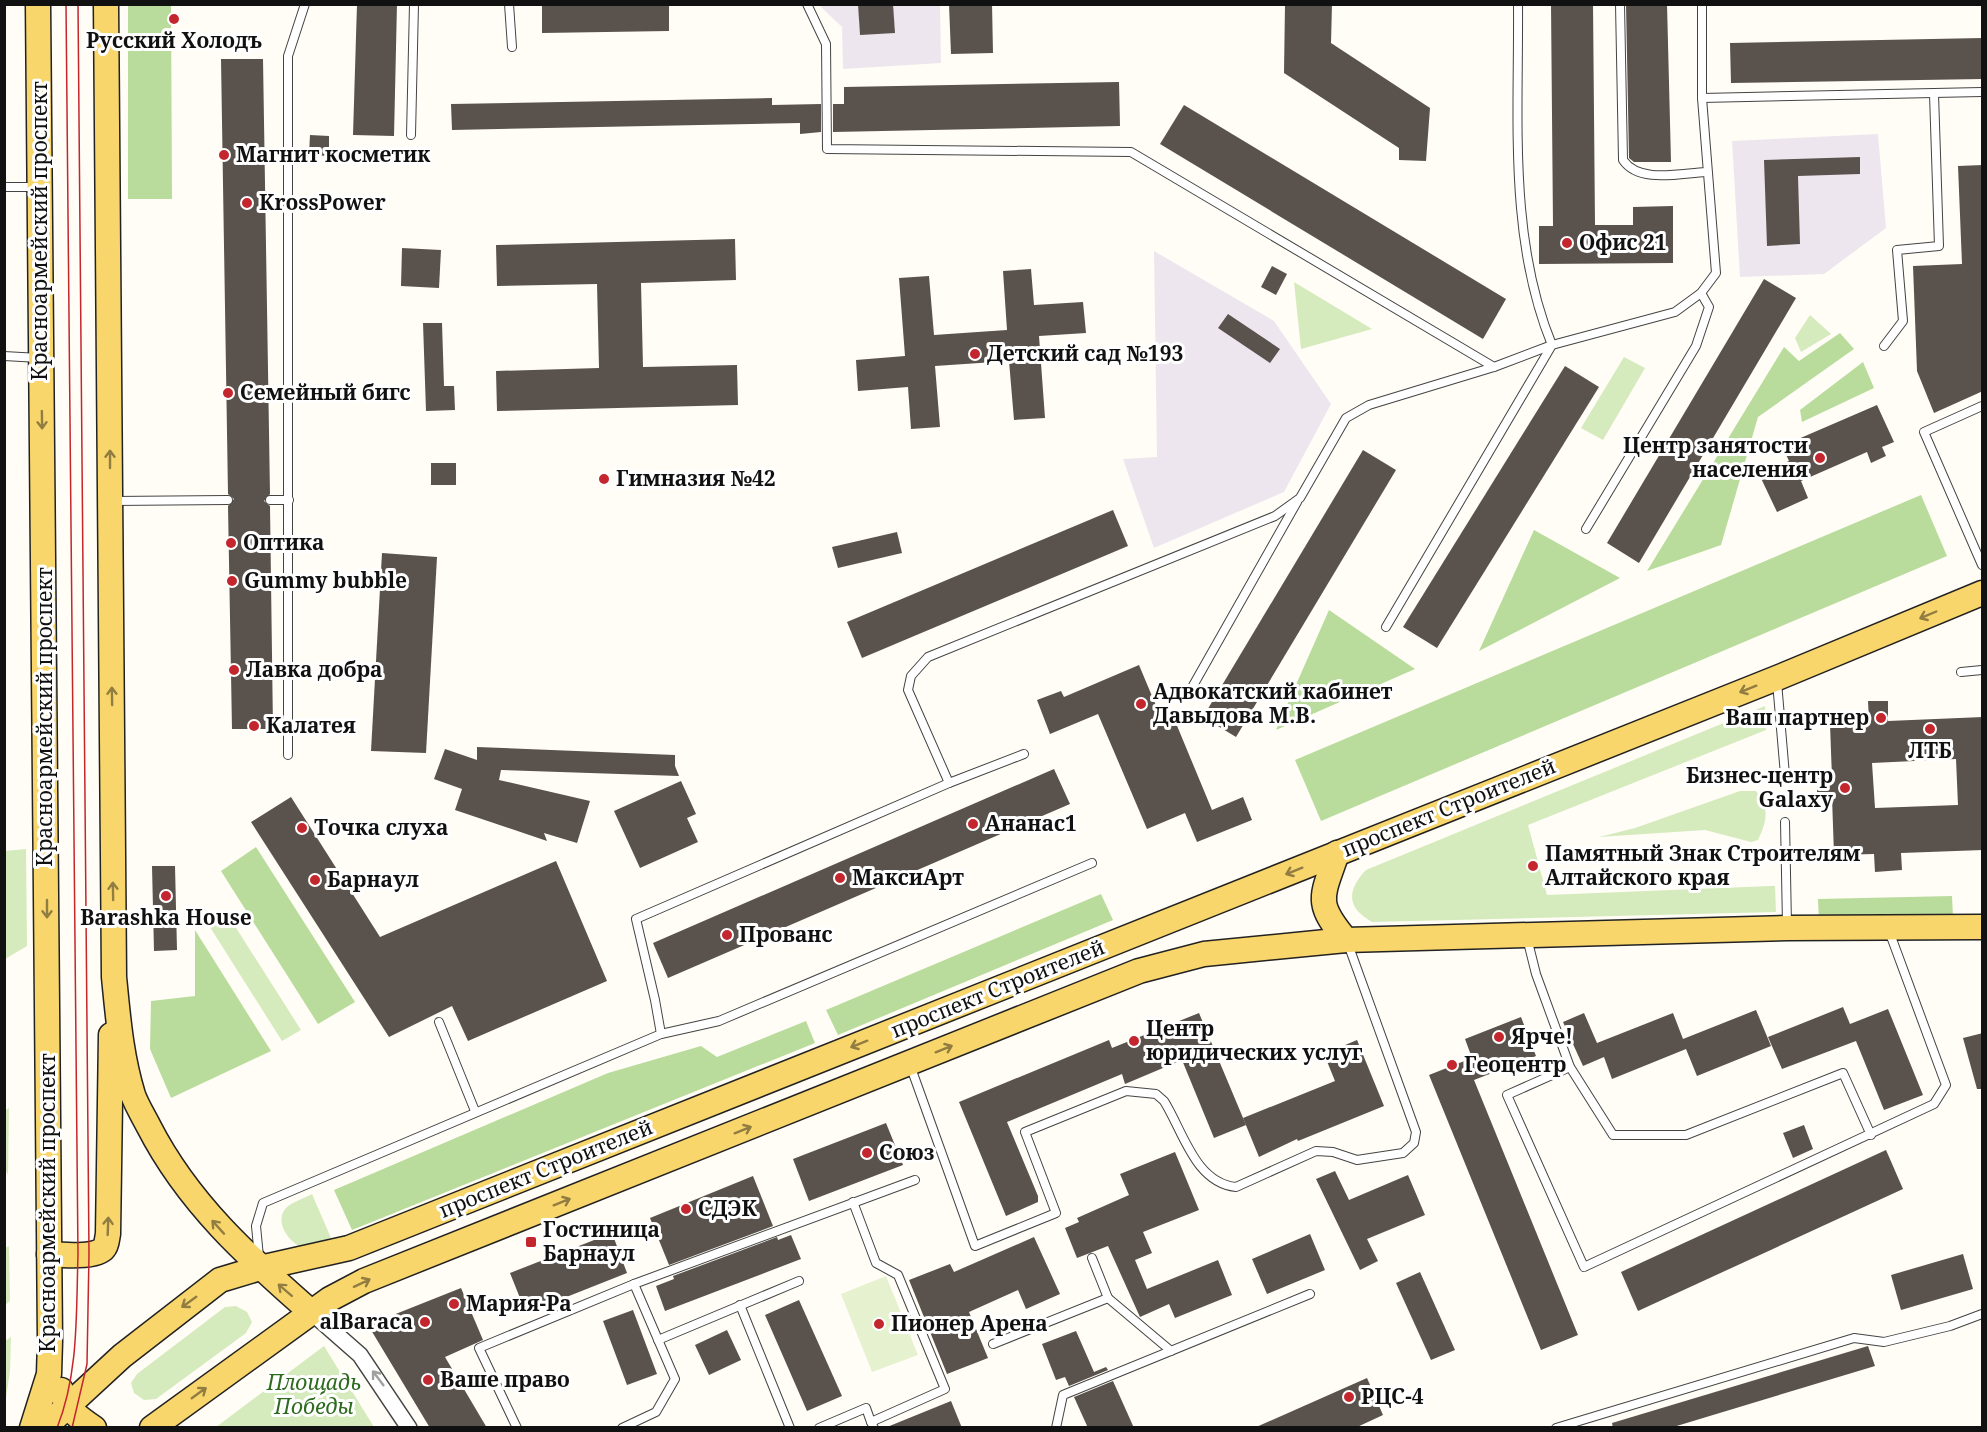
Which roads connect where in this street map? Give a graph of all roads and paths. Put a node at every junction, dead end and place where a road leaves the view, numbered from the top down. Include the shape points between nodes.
1 (38, 4) edge
2 (106, 4) edge
3 (305, 4) edge
4 (414, 4) edge
5 (509, 4) edge
6 (807, 4) edge
7 (1518, 4) edge
8 (1620, 4) edge
9 (1702, 4) edge
10 (512, 47) dead end
11 (1983, 92) edge
12 (1934, 94) junction
13 (1702, 98) junction
14 (411, 135) dead end
15 (1706, 172) junction
16 (4, 187) edge
17 (40, 188) junction
18 (1701, 293) junction
19 (1552, 345) junction
20 (1884, 346) dead end
21 (4, 356) edge
22 (40, 358) junction
23 (1494, 367) junction
24 (1983, 406) edge
25 (1300, 498) junction
26 (228, 500) dead end
27 (270, 500) dead end
28 (289, 500) junction
29 (110, 501) junction
30 (1586, 529) dead end
31 (1983, 565) edge
32 (1983, 592) edge
33 (1386, 627) dead end
34 (1983, 670) edge
35 (1961, 672) dead end
36 (1777, 678) junction
37 (1190, 691) dead end
38 (288, 754) dead end
39 (1024, 754) dead end
40 (1785, 775) dead end
41 (949, 783) junction
42 (1785, 822) dead end
43 (1337, 853) junction
44 (1092, 863) dead end
45 (1888, 927) junction
46 (1983, 927) edge
47 (1787, 928) junction
48 (1526, 937) junction
49 (1346, 940) junction
50 (114, 977) junction
51 (440, 1022) dead end
52 (661, 1034) junction
53 (909, 1063) junction
54 (1570, 1067) junction
55 (475, 1111) junction
56 (1871, 1135) junction
57 (915, 1179) dead end
58 (853, 1202) junction
59 (50, 1254) junction
60 (1092, 1258) dead end
61 (260, 1268) junction
62 (800, 1281) dead end
63 (634, 1284) junction
64 (1310, 1294) dead end
65 (1108, 1298) junction
66 (740, 1305) junction
67 (311, 1312) junction
68 (1983, 1314) edge
69 (658, 1340) junction
70 (50, 1341) junction
71 (993, 1344) dead end
72 (1171, 1352) junction
73 (66, 1406) junction
74 (872, 1425) edge
75 (32, 1428) edge
76 (44, 1428) edge
77 (94, 1428) edge
78 (152, 1428) edge
79 (409, 1428) edge
80 (517, 1428) edge
81 (622, 1428) edge
82 (790, 1428) edge
83 (819, 1428) edge
84 (1056, 1428) edge
85 (1556, 1428) edge

1 - 17 main road, Красноармейский проспект
29 -> 2 main road
3 - 28 lane via 288,56
4 - 14 lane
5 - 10 lane
6 - 23 lane via 826,44 827,150 1131,152
7 - 19 lane via 1519,204 1534,292
8 - 15 lane via 1623,160 1629,169 1642,174
9 - 13 lane
11 - 12 lane
12 - 13 lane
12 - 20 lane via 1939,246 1898,250 1903,321
13 - 15 lane
15 - 18 lane via 1716,273
16 - 17 lane
17 - 22 main road, Красноармейский проспект
18 - 19 lane via 1675,312
18 - 30 lane via 1709,308 1696,345
19 - 23 lane
19 - 33 lane
21 - 22 lane
22 -> 59 main road, Красноармейский проспект
23 - 25 lane via 1369,405 1346,418
24 - 31 lane via 1924,432
25 - 37 lane
25 - 41 lane via 1275,516 928,657 911,676 908,690
26 - 29 lane
27 - 28 lane
28 - 38 lane
50 -> 29 main road
32 -> 36 main road, проспект Строителей
34 - 35 lane
36 - 40 lane
36 -> 43 main road, проспект Строителей
39 - 41 lane
41 - 52 lane via 636,919
42 - 47 lane
43 - 49 main road via 1323,895 1327,918
43 -> 61 main road, проспект Строителей via 349,1248
44 - 52 lane via 719,1021
45 - 46 main road, проспект Строителей
45 - 47 main road, проспект Строителей
45 - 56 lane via 1946,1085 1934,1104
47 - 48 main road, проспект Строителей
48 - 49 main road, проспект Строителей
48 - 54 lane
53 -> 49 main road, проспект Строителей via 1139,971 1204,954
49 - 53 lane via 1416,1131 1414,1143 1403,1153 1357,1160 1316,1151 1236,1187 1224,1186 1211,1179 1199,1164 1164,1101 1156,1094 1126,1091 1025,1132 1056,1213 975,1246
59 -> 50 main road via 98,1253 105,1248
61 -> 50 main road via 218,1227 181,1181 156,1141 134,1096 121,1042
51 - 55 lane
52 - 55 lane
67 -> 53 main road, проспект Строителей via 364,1281
54 - 56 lane via 1613,1135 1686,1136 1843,1073
54 - 56 lane via 1507,1095 1584,1267
55 - 61 lane via 263,1203 256,1226
57 - 58 lane
58 - 63 lane
58 - 74 lane via 876,1263 898,1275 945,1389
59 - 70 main road, Красноармейский проспект
60 - 65 lane
67 -> 61 main road
61 -> 73 main road, проспект Строителей via 220,1280 166,1319
62 - 66 lane
63 - 69 lane
63 - 80 lane via 480,1348
64 - 72 lane
65 - 71 lane
65 - 72 lane
66 - 69 lane
66 - 82 lane
78 -> 67 main road, проспект Строителей
79 -> 67 street via 360,1355
68 - 85 lane via 1884,1342 1854,1338
69 - 81 lane via 675,1379 656,1412
70 - 73 main road via 54,1372
70 - 75 main road, Красноармейский проспект via 49,1374
72 - 84 lane via 1063,1395
73 - 76 main road, проспект Строителей
73 - 77 main road
74 - 83 lane via 866,1408

